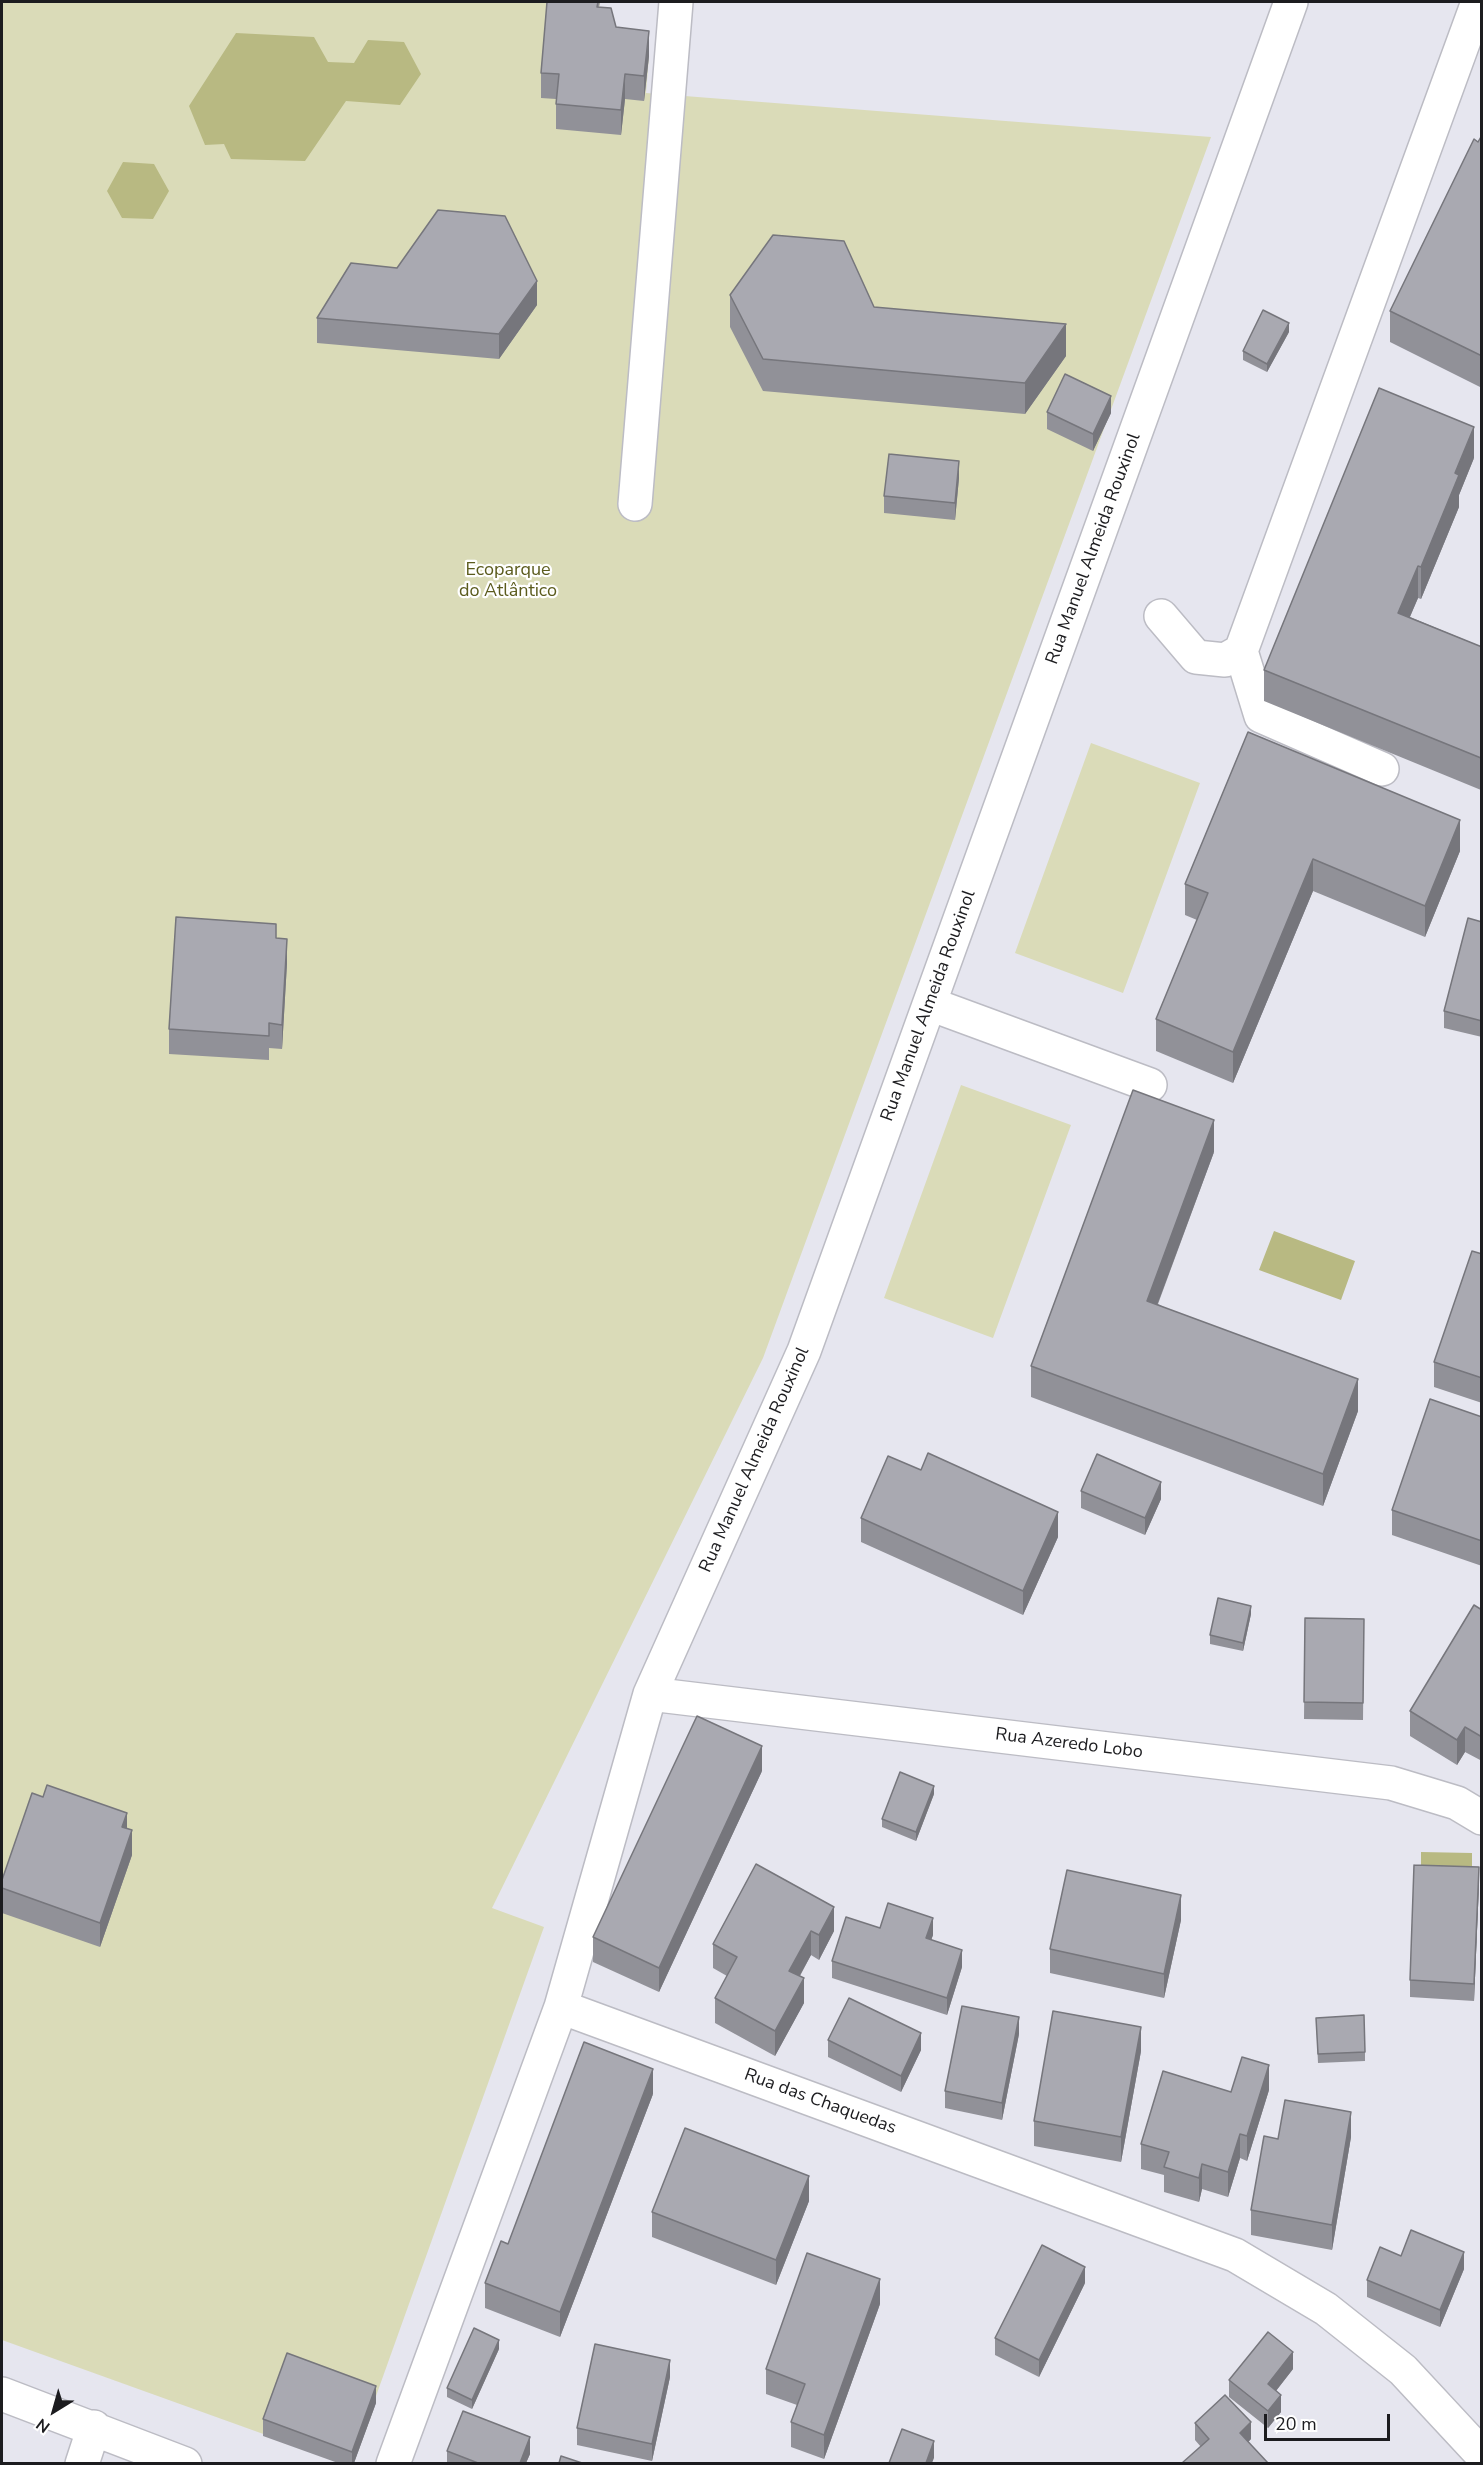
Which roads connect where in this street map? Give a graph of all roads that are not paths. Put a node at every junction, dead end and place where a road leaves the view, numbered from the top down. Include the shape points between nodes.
1 (676, 2) edge
2 (1291, 2) edge
3 (1478, 2) edge
4 (635, 504) dead end
5 (1161, 616) dead end
6 (1241, 651) junction
7 (1382, 769) dead end
8 (930, 1004) junction
9 (1150, 1085) dead end
10 (650, 1694) junction
11 (1482, 1818) edge
12 (561, 2007) junction
13 (2, 2394) edge
14 (94, 2427) junction
15 (1482, 2455) edge
16 (82, 2463) edge
17 (185, 2463) edge
18 (393, 2463) edge

1 - 4 street
2 - 8 street, Rua Manuel Almeida Rouxinol
3 - 6 street
5 - 6 street via 1196,657 1225,660
6 - 7 street via 1261,716
8 - 9 street
8 - 10 street, Rua Manuel Almeida Rouxinol via 804,1351
10 - 11 street, Rua Azeredo Lobo via 1391,1783 1457,1803
10 - 12 street, Rua Manuel Almeida Rouxinol
12 - 15 street, Rua das Chaquedas via 1235,2255 1326,2308 1404,2370
12 - 18 street
13 - 14 street
14 - 16 street
14 - 17 street

